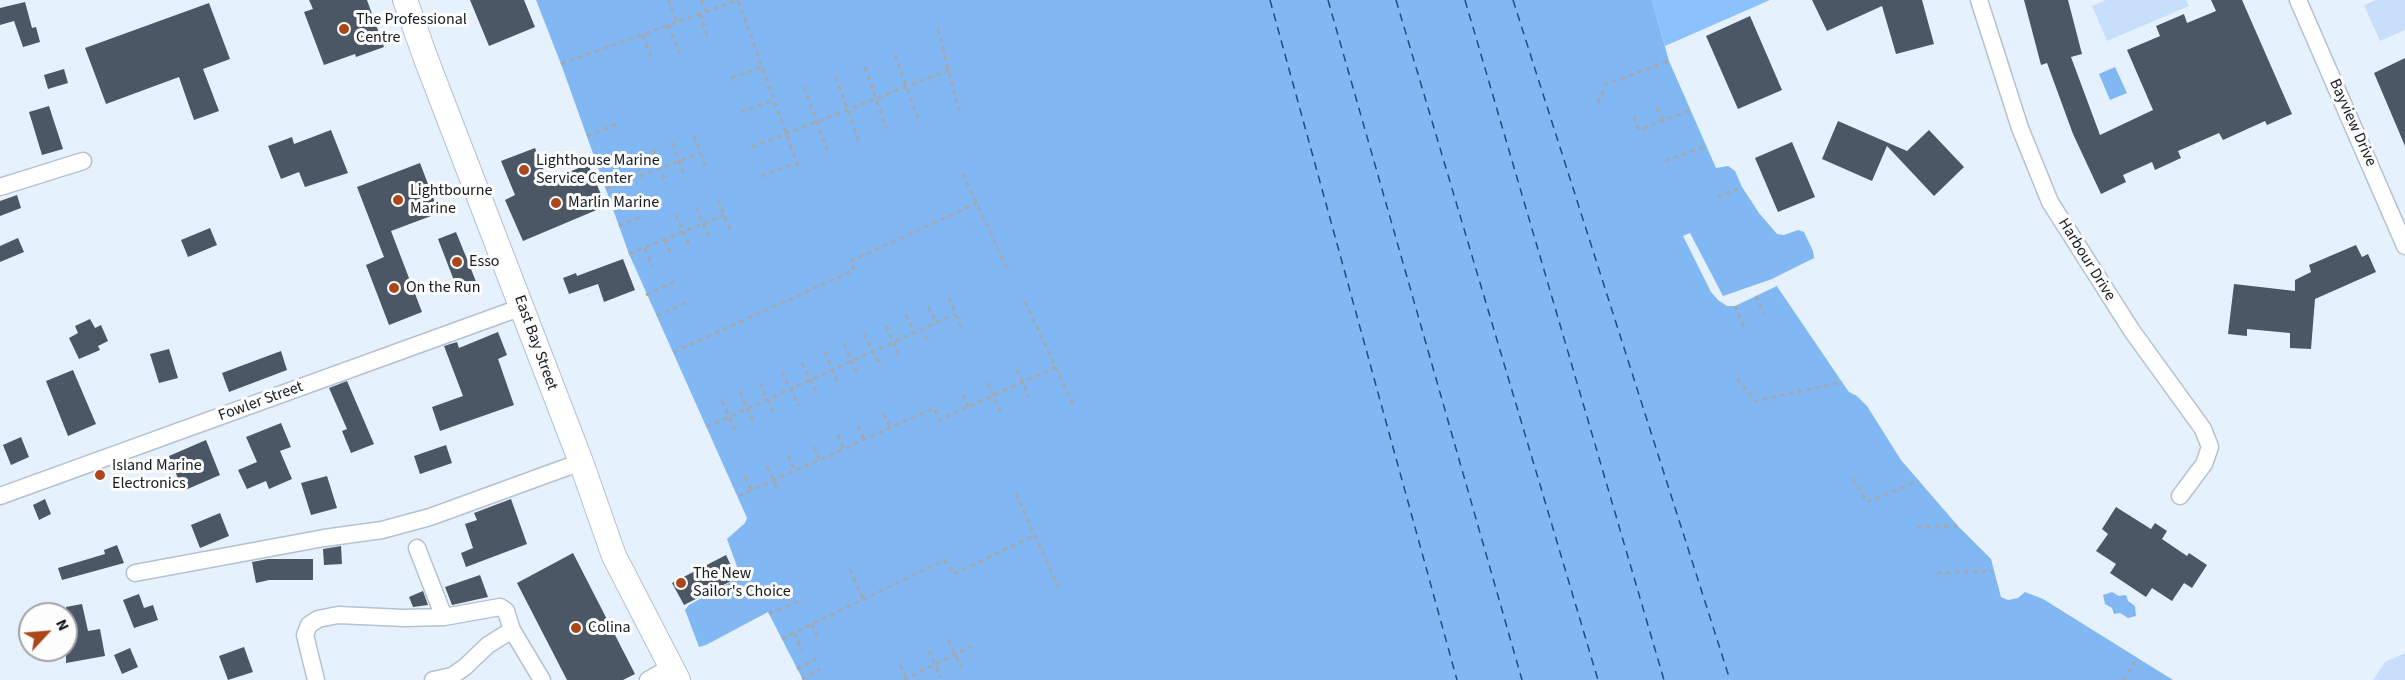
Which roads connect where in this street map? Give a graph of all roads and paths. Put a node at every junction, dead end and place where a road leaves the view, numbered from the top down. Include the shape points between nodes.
1 (405, 0) edge
2 (668, 0) edge
3 (701, 0) edge
4 (1979, 0) edge
5 (2298, 0) edge
6 (706, 12) junction
7 (700, 14) junction
8 (677, 22) junction
9 (668, 25) junction
10 (938, 29) dead end
11 (643, 35) junction
12 (708, 38) dead end
13 (680, 52) dead end
14 (895, 55) dead end
15 (1669, 61) dead end
16 (653, 62) dead end
17 (561, 64) dead end
18 (762, 67) junction
19 (865, 68) dead end
20 (949, 70) junction
21 (836, 77) dead end
22 (731, 78) dead end
23 (804, 87) dead end
24 (906, 87) junction
25 (875, 97) junction
26 (774, 100) junction
27 (1598, 103) dead end
28 (848, 108) junction
29 (1657, 108) dead end
30 (1691, 110) dead end
31 (959, 111) dead end
32 (741, 112) dead end
33 (1634, 117) dead end
34 (918, 118) dead end
35 (816, 120) junction
36 (1663, 121) junction
37 (620, 123) dead end
38 (886, 128) dead end
39 (785, 132) junction
40 (587, 136) dead end
41 (694, 136) dead end
42 (859, 142) dead end
43 (673, 143) dead end
44 (1706, 146) dead end
45 (752, 147) dead end
46 (652, 149) dead end
47 (828, 152) dead end
48 (700, 153) junction
49 (634, 158) dead end
50 (679, 160) junction
51 (83, 161) dead end
52 (1665, 161) dead end
53 (796, 163) junction
54 (660, 167) junction
55 (706, 168) dead end
56 (799, 169) dead end
57 (963, 174) dead end
58 (641, 175) junction
59 (761, 176) dead end
60 (685, 178) dead end
61 (666, 184) dead end
62 (0, 187) edge
63 (1742, 187) dead end
64 (606, 189) dead end
65 (1717, 196) dead end
66 (718, 200) dead end
67 (976, 203) junction
68 (696, 207) dead end
69 (676, 215) dead end
70 (724, 215) junction
71 (642, 216) dead end
72 (704, 224) junction
73 (619, 226) dead end
74 (683, 232) junction
75 (731, 232) dead end
76 (710, 239) dead end
77 (665, 240) junction
78 (2405, 246) edge
79 (645, 248) junction
80 (691, 249) dead end
81 (629, 254) dead end
82 (672, 257) dead end
83 (652, 266) dead end
84 (1008, 270) dead end
85 (678, 279) dead end
86 (646, 295) dead end
87 (1756, 296) dead end
88 (949, 298) dead end
89 (687, 302) dead end
90 (1025, 302) dead end
91 (1735, 306) dead end
92 (522, 307) junction
93 (928, 307) dead end
94 (955, 314) junction
95 (1764, 314) dead end
96 (906, 315) dead end
97 (657, 316) dead end
98 (936, 322) junction
99 (886, 326) dead end
100 (921, 328) junction
101 (1744, 328) dead end
102 (962, 329) dead end
103 (914, 332) junction
104 (864, 334) dead end
105 (927, 339) dead end
106 (893, 341) junction
107 (844, 344) dead end
108 (873, 351) junction
109 (674, 352) dead end
110 (825, 352) dead end
111 (900, 357) dead end
112 (851, 360) junction
113 (802, 363) dead end
114 (881, 367) dead end
115 (1056, 367) junction
116 (832, 369) junction
117 (1017, 370) dead end
118 (782, 372) dead end
119 (858, 375) dead end
120 (1737, 379) dead end
121 (810, 380) junction
122 (1023, 382) junction
123 (1842, 382) dead end
124 (760, 383) dead end
125 (988, 383) dead end
126 (839, 385) dead end
127 (790, 389) junction
128 (740, 392) dead end
129 (818, 395) dead end
130 (963, 395) dead end
131 (994, 395) junction
132 (1029, 396) dead end
133 (767, 400) junction
134 (722, 401) dead end
135 (799, 406) dead end
136 (1074, 406) dead end
137 (968, 407) junction
138 (747, 409) junction
139 (1001, 413) dead end
140 (884, 414) dead end
141 (775, 416) dead end
142 (729, 418) junction
143 (755, 425) dead end
144 (858, 426) dead end
145 (707, 428) dead end
146 (890, 428) junction
147 (737, 434) dead end
148 (838, 435) dead end
149 (864, 439) junction
150 (814, 447) dead end
151 (844, 448) junction
152 (788, 456) dead end
153 (820, 459) junction
154 (581, 462) junction
155 (767, 467) dead end
156 (795, 470) junction
157 (745, 477) dead end
158 (1853, 479) dead end
159 (773, 480) junction
160 (1918, 481) dead end
161 (778, 489) dead end
162 (751, 490) junction
163 (1016, 495) dead end
164 (0, 496) edge
165 (739, 496) dead end
166 (2180, 496) dead end
167 (1958, 526) dead end
168 (1917, 527) dead end
169 (1035, 534) junction
170 (417, 548) dead end
171 (850, 569) dead end
172 (1993, 571) dead end
173 (135, 573) dead end
174 (1936, 573) dead end
175 (1061, 593) dead end
176 (802, 599) dead end
177 (863, 599) junction
178 (769, 614) dead end
179 (444, 617) junction
180 (812, 624) junction
181 (512, 630) junction
182 (794, 633) junction
183 (782, 639) dead end
184 (819, 640) dead end
185 (948, 640) dead end
186 (972, 646) dead end
187 (802, 651) dead end
188 (929, 651) dead end
189 (956, 654) junction
190 (816, 659) dead end
191 (2137, 659) dead end
192 (935, 664) junction
193 (900, 665) dead end
194 (962, 668) dead end
195 (797, 669) dead end
196 (820, 669) dead end
197 (675, 673) edge
198 (941, 678) dead end
199 (802, 679) edge
200 (905, 679) edge
201 (316, 680) edge
202 (433, 680) edge
203 (542, 680) edge
204 (648, 680) edge
205 (2123, 680) edge

1 - 92 highway, East Bay Street
2 - 8 path
3 - 6 path
4 - 166 street, Harbour Drive via 2020,128 2050,202 2132,331 2203,429 2210,447 2204,464
5 - 78 street, Bayview Drive
6 - 7 path
6 - 18 path via 738,0
7 - 8 path
7 - 12 path
8 - 9 path
9 - 11 path
9 - 13 path
10 - 20 path
11 - 16 path
11 - 17 path
14 - 24 path
15 - 27 path via 1606,84
18 - 22 path
18 - 26 path
19 - 25 path
20 - 24 path
20 - 31 path
21 - 28 path
23 - 35 path
24 - 25 path
24 - 34 path
25 - 28 path
25 - 38 path
26 - 32 path
26 - 39 path
28 - 35 path
28 - 42 path
29 - 36 path
30 - 36 path
33 - 36 path via 1639,130
35 - 39 path
35 - 47 path
37 - 40 path
39 - 45 path
39 - 53 path
41 - 48 path
43 - 50 path
44 - 52 path
46 - 54 path
48 - 50 path
48 - 55 path
49 - 58 path
50 - 54 path
50 - 60 path
51 - 62 street
53 - 56 path
53 - 59 path
54 - 58 path
54 - 61 path
57 - 67 path
58 - 64 path
63 - 65 path
66 - 70 path
67 - 84 path
67 - 109 path via 851,261 854,270
68 - 72 path
69 - 74 path
70 - 72 path
70 - 75 path
71 - 73 path
72 - 74 path
72 - 76 path
74 - 77 path
74 - 80 path
77 - 79 path
77 - 82 path
79 - 81 path
79 - 83 path
85 - 86 path
87 - 95 path
88 - 94 path
89 - 97 path
90 - 115 path
91 - 101 path
92 - 154 highway, East Bay Street
92 - 164 street, Fowler Street
93 - 98 path
94 - 98 path
94 - 102 path
96 - 103 path
98 - 100 path
99 - 106 path
100 - 103 path
100 - 105 path
103 - 106 path
104 - 108 path
106 - 108 path
106 - 111 path
107 - 112 path
108 - 112 path
108 - 114 path
110 - 116 path
112 - 116 path
112 - 119 path
113 - 121 path
115 - 122 path
115 - 136 path
116 - 121 path
116 - 126 path
117 - 122 path
118 - 127 path
120 - 123 path via 1756,401
121 - 127 path
121 - 129 path
122 - 131 path
122 - 132 path
124 - 133 path
125 - 131 path
127 - 133 path
127 - 135 path
128 - 138 path
130 - 137 path
131 - 137 path
131 - 139 path
133 - 138 path
133 - 141 path
134 - 142 path
137 - 146 path via 939,420 934,408
138 - 142 path
138 - 143 path
140 - 146 path
142 - 145 path
142 - 147 path
144 - 149 path
146 - 149 path
148 - 151 path
149 - 151 path
150 - 153 path
151 - 153 path
152 - 156 path
153 - 156 path
154 - 173 street via 430,517 382,530
154 - 197 highway, East Bay Street via 614,556
155 - 159 path
156 - 159 path
157 - 162 path
158 - 160 path via 1867,502
159 - 161 path
159 - 162 path
162 - 165 path
163 - 169 path
167 - 168 path
169 - 175 path
169 - 177 path via 954,574 944,560
170 - 179 street
171 - 177 path
172 - 174 path
176 - 178 path
177 - 180 path
179 - 181 street via 500,607 506,611
179 - 201 street via 338,615 318,619 309,625 305,635
180 - 182 path
180 - 184 path
181 - 202 street via 452,676
181 - 203 street
182 - 183 path
182 - 187 path
185 - 189 path
186 - 189 path
188 - 192 path
189 - 192 path
189 - 194 path
190 - 195 path
191 - 205 path
192 - 198 path
192 - 200 path
193 - 200 path
196 - 199 path
197 - 204 street

